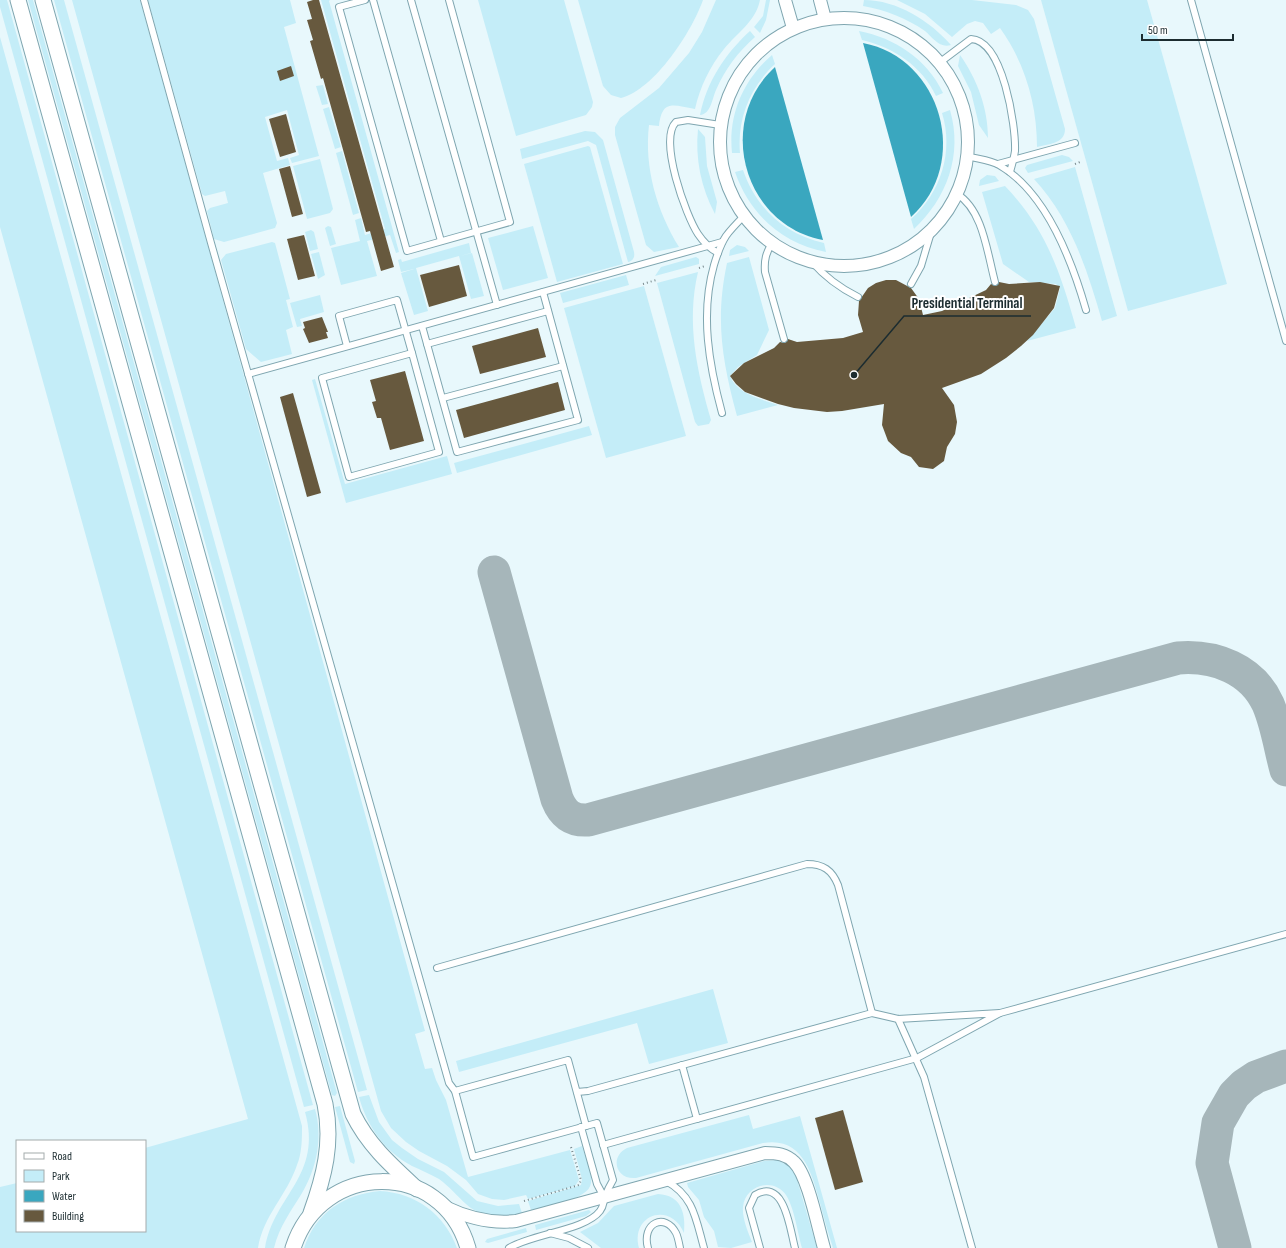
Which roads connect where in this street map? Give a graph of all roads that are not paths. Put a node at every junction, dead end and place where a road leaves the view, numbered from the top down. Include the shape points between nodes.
1 (18, 0) edge
2 (44, 0) edge
3 (144, 0) edge
4 (365, 0) edge
5 (373, 0) edge
6 (411, 0) edge
7 (449, 0) edge
8 (785, 0) edge
9 (820, 0) edge
10 (1191, 0) edge
11 (825, 19) junction
12 (793, 28) junction
13 (940, 63) junction
14 (720, 125) junction
15 (1075, 144) dead end
16 (967, 156) junction
17 (1013, 160) junction
18 (998, 164) junction
19 (1010, 172) junction
20 (956, 194) junction
21 (744, 216) junction
22 (932, 229) junction
23 (476, 232) junction
24 (441, 241) junction
25 (722, 242) junction
26 (772, 243) junction
27 (707, 246) junction
28 (718, 253) junction
29 (812, 262) junction
30 (995, 282) dead end
31 (911, 284) dead end
32 (542, 292) junction
33 (858, 297) dead end
34 (497, 305) junction
35 (1086, 310) dead end
36 (548, 311) junction
37 (422, 326) junction
38 (405, 330) junction
39 (784, 339) dead end
40 (1286, 341) edge
41 (427, 344) junction
42 (348, 346) junction
43 (412, 353) junction
44 (563, 366) junction
45 (248, 374) junction
46 (442, 398) junction
47 (722, 413) dead end
48 (1286, 934) edge
49 (437, 968) dead end
50 (872, 1013) junction
51 (1000, 1013) junction
52 (898, 1019) junction
53 (917, 1058) junction
54 (682, 1065) junction
55 (455, 1091) junction
56 (577, 1092) junction
57 (697, 1119) junction
58 (584, 1126) junction
59 (603, 1145) junction
60 (664, 1181) junction
61 (418, 1189) junction
62 (604, 1197) junction
63 (442, 1205) junction
64 (311, 1213) junction
65 (549, 1233) junction
66 (293, 1248) edge
67 (468, 1248) edge
68 (509, 1248) edge
69 (588, 1248) edge
70 (648, 1248) edge
71 (680, 1248) edge
72 (704, 1248) edge
73 (760, 1248) edge
74 (795, 1248) edge
75 (824, 1248) edge
76 (972, 1248) edge

1 - 64 street via 324,1104 329,1145 320,1188
2 - 61 street via 352,1114 374,1148
3 - 45 lane
4 - 24 lane via 339,7 407,251
5 - 24 lane
6 - 23 lane
7 - 23 lane via 510,222
8 - 12 street
9 - 11 street
10 - 40 lane
11 - 12 street
11 - 13 street via 862,19 887,26 921,45
12 - 14 street via 765,45 746,64 727,97
13 - 16 street via 954,85 963,109 968,135
13 - 17 lane via 971,39 980,41 988,48 1000,72 1009,100 1014,138
14 - 21 street via 719,148 724,174 733,198
14 - 27 lane via 680,121 674,124 672,130 673,168 678,188 690,220
15 - 17 lane
16 - 18 lane
16 - 20 street
17 - 18 lane
17 - 19 lane
18 - 19 lane
19 - 35 lane via 1032,195 1053,225 1068,256
20 - 22 street
20 - 30 lane via 964,198 977,214
21 - 25 lane
21 - 26 street
22 - 29 street via 901,252 876,262 838,266
22 - 31 lane via 921,266
23 - 24 lane
23 - 34 lane
25 - 27 lane
25 - 28 lane
26 - 29 street
26 - 39 lane via 764,261 765,272
27 - 28 lane
27 - 32 lane
28 - 47 lane via 708,297 707,322 711,370
29 - 33 lane via 837,286
32 - 34 lane
32 - 36 lane
34 - 37 lane
36 - 41 lane
36 - 44 lane
37 - 38 lane
37 - 41 lane
38 - 42 lane
38 - 42 lane via 397,300 339,316
38 - 43 lane
41 - 46 lane
42 - 45 lane
43 - 43 lane via 439,452 349,477 322,378
44 - 46 lane
44 - 46 lane via 578,420 457,452
45 - 55 lane via 447,1077
48 - 51 lane
49 - 50 lane via 807,864 817,864 834,875 838,885
50 - 52 lane
50 - 54 lane
51 - 52 lane
51 - 53 lane
52 - 53 lane
53 - 57 lane
53 - 76 lane
54 - 56 lane
54 - 57 lane
55 - 56 lane via 568,1060
55 - 58 lane via 473,1157
56 - 58 lane
57 - 59 lane
58 - 59 lane via 597,1123
58 - 62 lane via 597,1184
59 - 62 lane via 613,1180
60 - 62 street
60 - 72 lane via 680,1190 691,1204
60 - 75 street via 765,1153 781,1154 795,1163 803,1175
61 - 63 street
61 - 64 street via 389,1181 360,1183 333,1194
62 - 63 street via 504,1223 473,1218
62 - 65 lane via 602,1209 590,1220
63 - 67 street via 460,1228
64 - 66 street via 300,1229
65 - 68 lane
65 - 69 lane via 569,1238
70 - 71 lane via 646,1233 651,1226 659,1223 671,1226
73 - 74 lane via 749,1208 752,1199 764,1191 774,1193 781,1199

